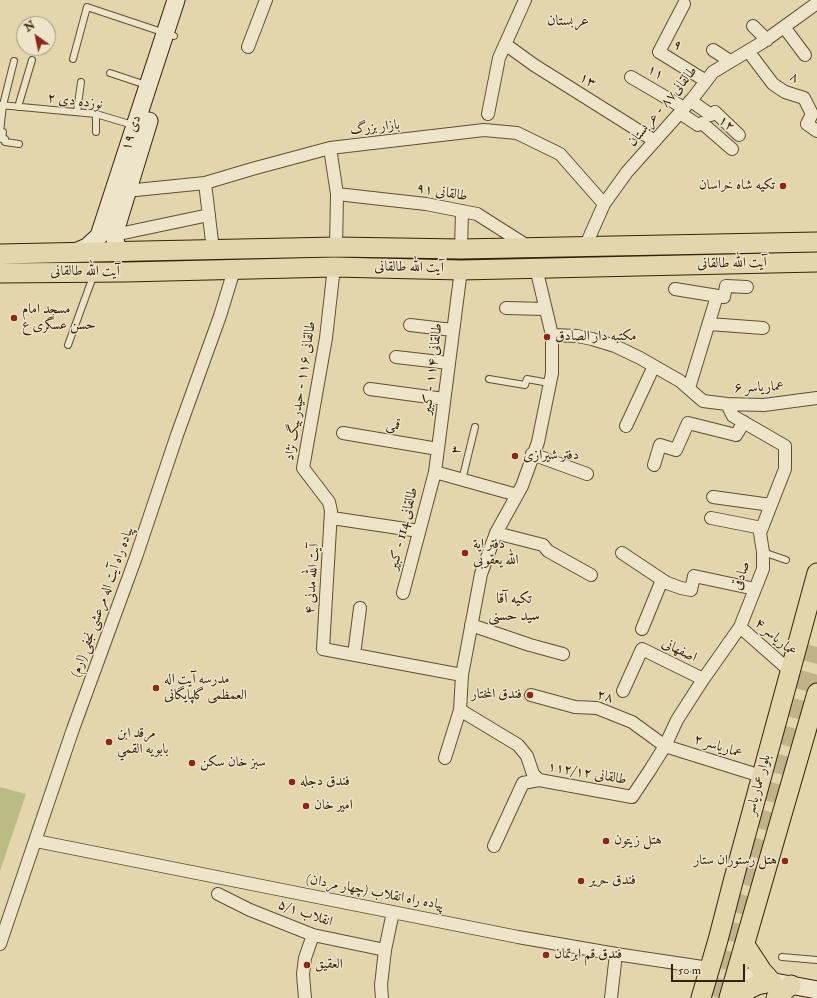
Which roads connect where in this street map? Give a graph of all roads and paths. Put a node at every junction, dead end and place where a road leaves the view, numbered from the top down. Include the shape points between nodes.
1 (176, 0) edge
2 (186, 0) edge
3 (266, 0) edge
4 (525, 0) edge
5 (815, 3) edge
6 (684, 4) dead end
7 (754, 26) dead end
8 (784, 28) junction
9 (170, 34) junction
10 (766, 40) junction
11 (505, 44) junction
12 (248, 47) dead end
13 (713, 50) dead end
14 (748, 51) junction
15 (805, 55) dead end
16 (73, 59) dead end
17 (32, 60) dead end
18 (14, 61) dead end
19 (730, 61) junction
20 (110, 73) dead end
21 (631, 77) dead end
22 (706, 81) junction
23 (81, 82) dead end
24 (148, 85) junction
25 (2, 105) edge
26 (18, 107) junction
27 (685, 107) junction
28 (77, 112) junction
29 (96, 114) junction
30 (488, 114) dead end
31 (140, 127) junction
32 (817, 131) edge
33 (96, 132) dead end
34 (739, 135) dead end
35 (655, 142) junction
36 (19, 144) dead end
37 (330, 148) junction
38 (732, 149) dead end
39 (205, 183) junction
40 (126, 191) junction
41 (337, 194) junction
42 (604, 204) junction
43 (462, 211) junction
44 (209, 215) junction
45 (114, 235) junction
46 (817, 242) edge
47 (336, 247) junction
48 (586, 247) junction
49 (531, 248) junction
50 (461, 249) junction
51 (213, 250) junction
52 (125, 252) junction
53 (72, 253) junction
54 (0, 254) edge
55 (817, 262) edge
56 (334, 267) junction
57 (536, 268) junction
58 (234, 270) junction
59 (461, 270) junction
60 (94, 272) junction
61 (0, 273) edge
62 (747, 287) dead end
63 (675, 290) dead end
64 (717, 296) junction
65 (506, 308) dead end
66 (545, 309) junction
67 (709, 324) junction
68 (410, 325) dead end
69 (763, 328) dead end
70 (453, 330) junction
71 (552, 335) junction
72 (68, 345) dead end
73 (396, 357) dead end
74 (449, 363) junction
75 (654, 366) junction
76 (489, 379) dead end
77 (549, 383) junction
78 (370, 388) dead end
79 (689, 388) junction
80 (817, 398) edge
81 (444, 399) junction
82 (727, 404) junction
83 (744, 422) junction
84 (626, 426) dead end
85 (475, 427) dead end
86 (343, 433) dead end
87 (438, 449) junction
88 (532, 454) junction
89 (654, 465) dead end
90 (435, 472) junction
91 (587, 474) dead end
92 (462, 480) junction
93 (517, 495) junction
94 (713, 497) dead end
95 (771, 505) junction
96 (331, 514) junction
97 (711, 518) dead end
98 (762, 528) junction
99 (419, 531) junction
100 (496, 533) junction
101 (763, 552) junction
102 (622, 553) dead end
103 (786, 560) dead end
104 (817, 573) edge
105 (591, 576) dead end
106 (662, 580) junction
107 (755, 589) junction
108 (403, 593) dead end
109 (360, 608) dead end
110 (471, 625) junction
111 (740, 627) junction
112 (642, 629) dead end
113 (563, 654) dead end
114 (354, 655) junction
115 (790, 671) junction
116 (462, 675) junction
117 (703, 679) junction
118 (623, 691) dead end
119 (817, 693) edge
120 (531, 695) dead end
121 (460, 710) junction
122 (811, 735) edge
123 (665, 746) junction
124 (445, 758) dead end
125 (761, 776) junction
126 (539, 780) junction
127 (36, 841) junction
128 (494, 846) dead end
129 (218, 894) dead end
130 (393, 912) junction
131 (313, 935) junction
132 (0, 944) edge
133 (745, 945) junction
134 (385, 950) junction
135 (616, 954) junction
136 (782, 958) dead end
137 (817, 960) edge
138 (709, 968) junction
139 (737, 974) junction
140 (791, 985) joint
141 (774, 990) edge
142 (817, 990) edge
143 (305, 998) edge
144 (382, 998) edge
145 (611, 998) edge
146 (701, 998) edge
147 (729, 998) edge
148 (738, 998) edge

1 - 9 main road, ۱۹ دی
2 - 9 main road, ۱۹ دی
3 - 12 street
4 - 11 street
5 - 8 street, طالقانی۸۷ - عربستان
6 - 22 street, ۹ via 659,52
7 - 10 street
8 - 10 street, طالقانی۸۷ - عربستان
8 - 15 street
9 - 16 lane via 88,7
9 - 24 main road, ۱۹ دی
9 - 31 main road, ۱۹ دی
10 - 14 street, طالقانی۸۷ - عربستان
11 - 30 street via 499,58
11 - 35 street, ۱۳
13 - 19 street
14 - 19 street, طالقانی۸۷ - عربستان
14 - 32 street, ۸ via 773,84 804,98 812,114 807,124
17 - 26 lane
18 - 25 lane
19 - 22 street, طالقانی۸۷ - عربستان via 713,72
20 - 24 lane
21 - 27 street, ۱۱
22 - 27 street, طالقانی۸۷ - عربستان
23 - 28 lane
24 - 31 main road, ۱۹ دی
25 - 26 lane, نوزده دی ۲
25 - 36 lane via 2,139 5,139 5,142
26 - 28 lane, نوزده دی ۲
27 - 34 street via 711,115 715,112
27 - 35 street, طالقانی۸۷ - عربستان
27 - 38 street, ۱۲ via 698,126 702,123
28 - 29 lane, نوزده دی ۲
29 - 31 lane, نوزده دی ۲
29 - 33 lane
31 - 40 main road, ۱۹ دی
31 - 53 main road, ۱۹ دی via 99,236 87,247
35 - 42 street, طالقانی۸۷ - عربستان via 627,172
37 - 39 street, بازار بزرگ
37 - 41 street
37 - 42 street, بازار بزرگ via 484,130 517,133 560,154
39 - 40 street, بازار بزرگ
39 - 44 street
40 - 45 main road, ۱۹ دی
41 - 43 street, طالقانی ۹۱ via 426,204
41 - 47 street
42 - 48 street, طالقانی۸۷ - عربستان
43 - 49 street, طالقانی ۹۱ via 478,214
43 - 50 street
44 - 45 street
44 - 51 street
45 - 52 main road via 117,248
46 - 48 main road, آیت الله طالقانی
47 - 50 main road, آیت الله طالقانی
47 - 51 main road, آیت الله طالقانی
48 - 49 main road, آیت الله طالقانی
49 - 50 main road, آیت الله طالقانی
51 - 52 main road, آیت الله طالقانی
52 - 53 main road, آیت الله طالقانی
53 - 54 main road, آیت الله طالقانی
55 - 57 main road, آیت الله طالقانی
56 - 58 main road, آیت الله طالقانی
56 - 59 main road, آیت الله طالقانی
56 - 96 street, طالقانی ۱۱۶ - حیدر بیگ نژاد via 326,338 303,468 329,502
57 - 59 main road, آیت الله طالقانی
57 - 66 street
58 - 60 main road, آیت الله طالقانی
58 - 127 street, پیاده راه آیت اله مرعشی نجفی (ارم)
59 - 70 street, طالقانی ۱۱۴ - کبیر
60 - 61 main road, آیت الله طالقانی
60 - 72 lane
62 - 64 street via 726,286 724,297
63 - 64 street
64 - 67 street
65 - 66 street
66 - 71 street
67 - 69 street
67 - 79 street
68 - 70 street
70 - 74 street, طالقانی ۱۱۴ - کبیر
71 - 75 street via 592,339 615,346
71 - 77 street via 552,372
73 - 74 street
74 - 81 street, طالقانی ۱۱۴ - کبیر
75 - 79 street
75 - 84 street
76 - 77 lane via 525,385 527,379
77 - 88 street via 538,442
78 - 81 street
79 - 82 street, عماریاسر ۶ via 703,401
80 - 82 street, عماریاسر ۶ via 764,405
81 - 87 street, طالقانی ۱۱۴ - کبیر
82 - 83 street, صادقی via 733,416
83 - 89 street via 736,435 688,424 676,450 660,445
83 - 95 street, صادقی via 785,446 785,469
85 - 92 lane, ۳
86 - 87 street, قمی
87 - 90 street, طالقانی ۱۱۴ - کبیر
88 - 91 street
88 - 93 street
90 - 92 street
90 - 99 street, طالقانی 114 - کبیر
92 - 93 street
93 - 100 street
94 - 95 street
95 - 98 street, صادقی
96 - 99 street
96 - 114 street, ۴ آیت الله مدنی via 323,649
97 - 98 street
98 - 101 street, صادقی via 760,533
99 - 108 street, طالقانی 114 - کبیر
100 - 105 street via 543,545 548,551
100 - 110 street via 481,574
101 - 103 lane
101 - 107 street, صادقی via 763,569
102 - 106 street
104 - 115 main road, بلوار عمار یاسر
106 - 107 street via 691,590 694,576
106 - 112 street
107 - 111 street, صادقی
109 - 114 street
110 - 113 street
110 - 116 street
111 - 115 street, عماریاسر ۴
111 - 117 street, صادقی
114 - 116 street
115 - 125 main road, بلوار عمار یاسر
116 - 121 street
117 - 118 street, اصفهانی via 642,649
117 - 123 street, صادقی via 677,720
119 - 122 main road
120 - 123 street, ۲۸ via 575,707 597,708 632,722
121 - 124 street
121 - 126 street, طالقانی ۱۱۲/۱۲ via 518,746 527,756
122 - 133 main road
123 - 125 street, عماریاسر ۲
123 - 126 street, طالقانی ۱۱۲/۱۲ via 632,797
125 - 138 main road, بلوار عمار یاسر
126 - 128 street via 523,783
127 - 130 street, پیاده راه انقلاب (چهار مردان)
127 - 132 street, پیاده راه آیت اله مرعشی نجفی (ارم)
129 - 131 street, انقلاب ۵/۱ via 250,910
130 - 134 street
130 - 135 street, پیاده راه انقلاب (چهار مردان)
131 - 134 street, انقلاب ۵/۱
131 - 143 street via 304,963
133 - 139 main road
133 - 141 main road
134 - 144 street
135 - 138 street, پیاده راه انقلاب (چهار مردان)
135 - 145 street
136 - 137 lane
138 - 139 main road
138 - 146 main road, بلوار عمار یاسر
139 - 141 main road
139 - 147 main road
140 - 141 main road
140 - 142 main road
141 - 148 main road via 757,985

